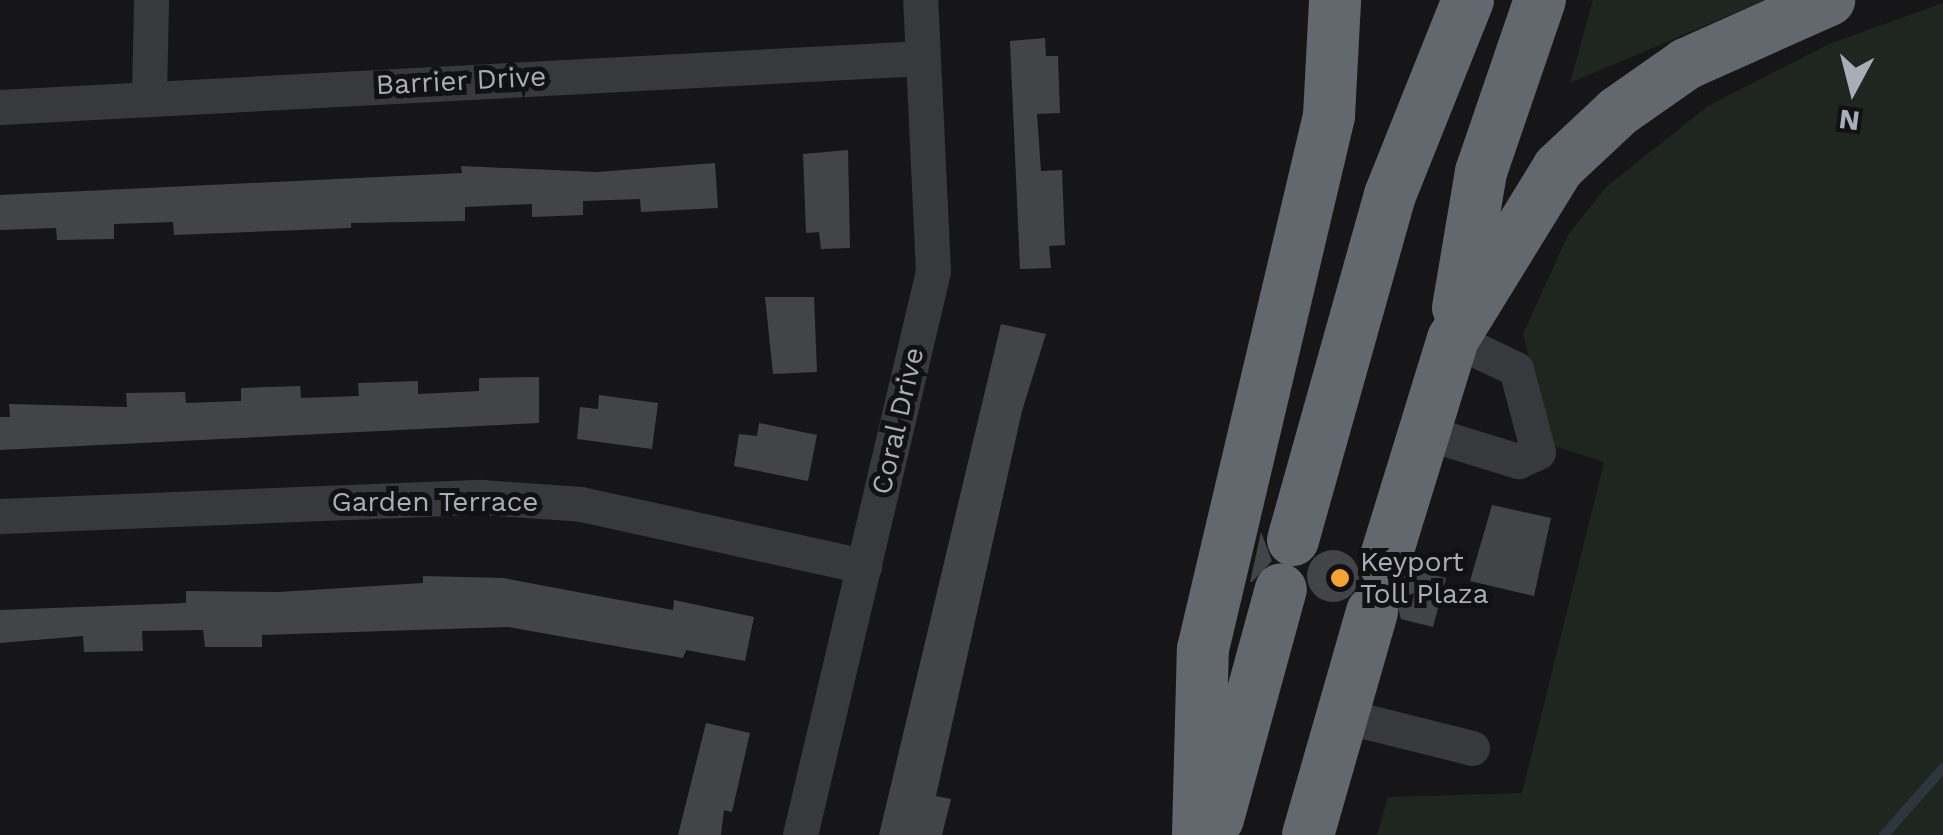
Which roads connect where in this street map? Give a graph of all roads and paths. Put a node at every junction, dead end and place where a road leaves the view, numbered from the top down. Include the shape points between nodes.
1 (151, 0) edge
2 (920, 0) edge
3 (1335, 0) edge
4 (1468, 0) edge
5 (1540, 0) edge
6 (1828, 0) edge
7 (922, 58) junction
8 (149, 98) junction
9 (0, 107) edge
10 (1453, 339) junction
11 (1420, 431) junction
12 (0, 516) edge
13 (864, 566) junction
14 (1344, 716) junction
15 (1472, 748) dead end
16 (800, 835) edge
17 (1198, 835) edge
18 (1214, 835) edge
19 (1308, 835) edge

1 - 8 street
2 - 7 street, Coral Drive
3 - 17 highway via 1329,116 1203,649
4 - 18 highway via 1384,212
5 - 10 highway via 1481,172
6 - 10 highway via 1686,64 1597,130 1531,205
7 - 8 street, Barrier Drive
7 - 13 street, Coral Drive via 933,271
8 - 9 street, Barrier Drive
10 - 11 highway
10 - 11 street via 1516,368 1538,452 1518,461
11 - 14 highway
12 - 13 street, Garden Terrace via 482,496 581,504
13 - 16 street, Coral Drive
14 - 15 street
14 - 19 highway

